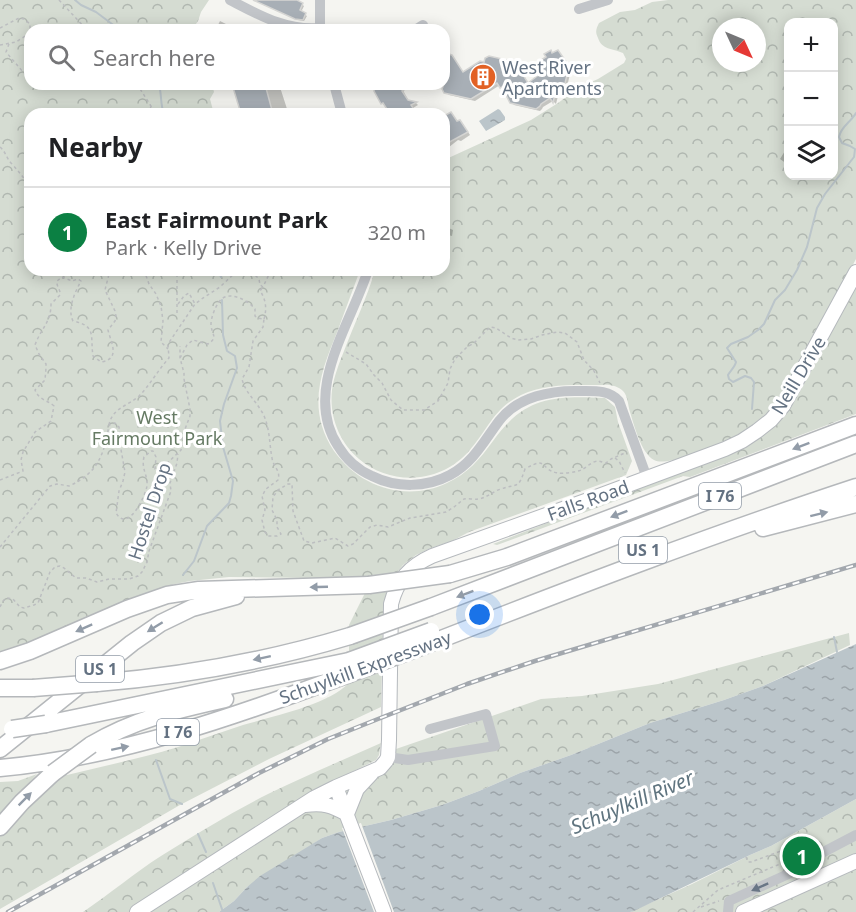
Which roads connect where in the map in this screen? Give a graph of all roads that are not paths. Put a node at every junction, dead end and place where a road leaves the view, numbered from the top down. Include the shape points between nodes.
1 (230, 0) edge
2 (320, 0) edge
3 (608, 0) edge
4 (579, 9) dead end
5 (280, 24) edge
6 (320, 24) edge
7 (336, 90) edge
8 (340, 108) edge
9 (856, 272) edge
10 (366, 276) edge
11 (856, 425) edge
12 (856, 444) edge
13 (856, 475) edge
14 (647, 478) junction
15 (856, 487) edge
16 (856, 504) edge
17 (660, 555) junction
18 (538, 566) junction
19 (450, 574) junction
20 (269, 588) junction
21 (431, 637) junction
22 (0, 661) edge
23 (349, 668) junction
24 (0, 688) edge
25 (6, 729) edge
26 (430, 729) dead end
27 (0, 749) edge
28 (388, 757) junction
29 (0, 768) edge
30 (374, 771) junction
31 (336, 787) junction
32 (303, 806) junction
33 (348, 817) junction
34 (0, 828) edge
35 (856, 836) edge
36 (856, 861) edge
37 (801, 868) junction
38 (812, 882) junction
39 (729, 906) edge
40 (137, 912) edge
41 (384, 912) edge
42 (743, 912) edge

1 - 5 street
2 - 6 street
3 - 4 street
7 - 8 street
9 - 14 main road, Neill Drive via 789,397 771,420 734,445
10 - 14 street, Falls Road via 325,391 331,434 358,468 372,477 398,484 424,484 441,479 459,470 504,415 526,400 562,391 602,392 619,401
11 -> 19 highway, US 1 via 507,557
12 - 18 highway, Schuylkill Expressway / I 76
13 - 21 highway, US 1 via 720,522
14 - 28 main road, Falls Road via 432,556 403,576 393,594 390,611
15 - 17 highway, Schuylkill Expressway / I 76
17 -> 16 highway
17 - 21 highway, Schuylkill Expressway / I 76
18 - 19 highway
18 -> 24 highway, Schuylkill Expressway / I 76, bridge via 350,636 290,652 140,680
19 -> 20 highway, US 1, bridge via 369,585
20 -> 22 highway via 167,595
20 -> 27 highway, US 1 via 192,608 161,623
21 - 23 highway, US 1, bridge
23 - 25 highway, bridge
29 -> 23 highway, Schuylkill Expressway / I 76 via 132,745 230,716
34 -> 23 highway, US 1, bridge via 53,772 122,729 157,715
26 - 28 street via 486,714 495,746 408,760
28 - 30 main road
30 - 31 main road
30 - 33 main road via 353,796
31 - 32 main road
31 - 33 main road
32 - 33 main road via 325,804
32 - 40 main road
33 - 41 main road
35 - 37 street via 813,857
36 - 38 main road
37 - 38 street
37 -> 39 street
38 - 42 main road

